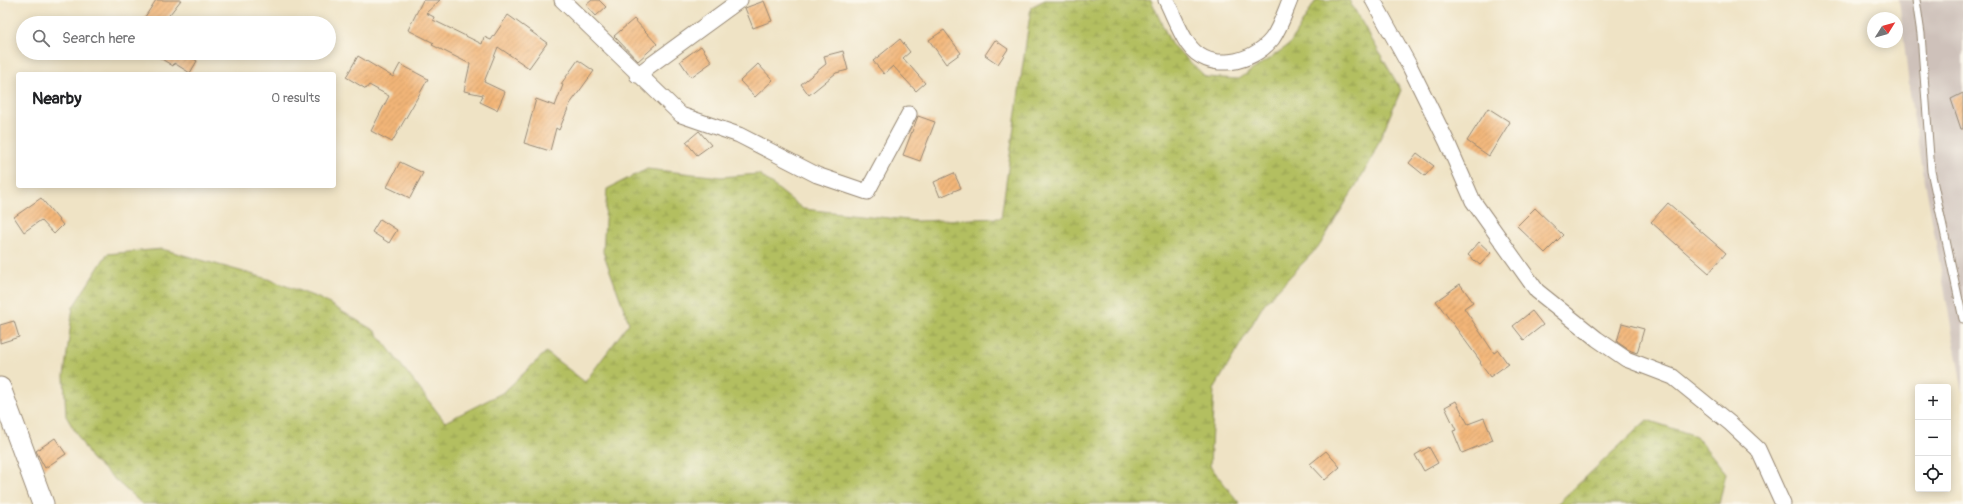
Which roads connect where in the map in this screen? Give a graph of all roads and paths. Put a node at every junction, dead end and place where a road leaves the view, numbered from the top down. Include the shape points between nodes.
1 (562, 0) edge
2 (740, 0) edge
3 (1166, 0) edge
4 (1290, 0) edge
5 (1373, 0) edge
6 (1916, 0) edge
7 (637, 75) junction
8 (909, 114) dead end
9 (1963, 319) edge
10 (0, 388) edge
11 (43, 504) edge
12 (1783, 504) edge

1 - 7 street
2 - 7 street
3 - 4 street via 1188,44 1204,59 1230,63 1256,53 1272,38
5 - 12 street via 1410,67 1473,202 1537,291 1597,340 1626,359 1673,377 1731,424 1758,449
6 - 9 lane via 1921,34 1931,171
7 - 8 street via 681,115 739,135 817,175 867,192
10 - 11 main road

